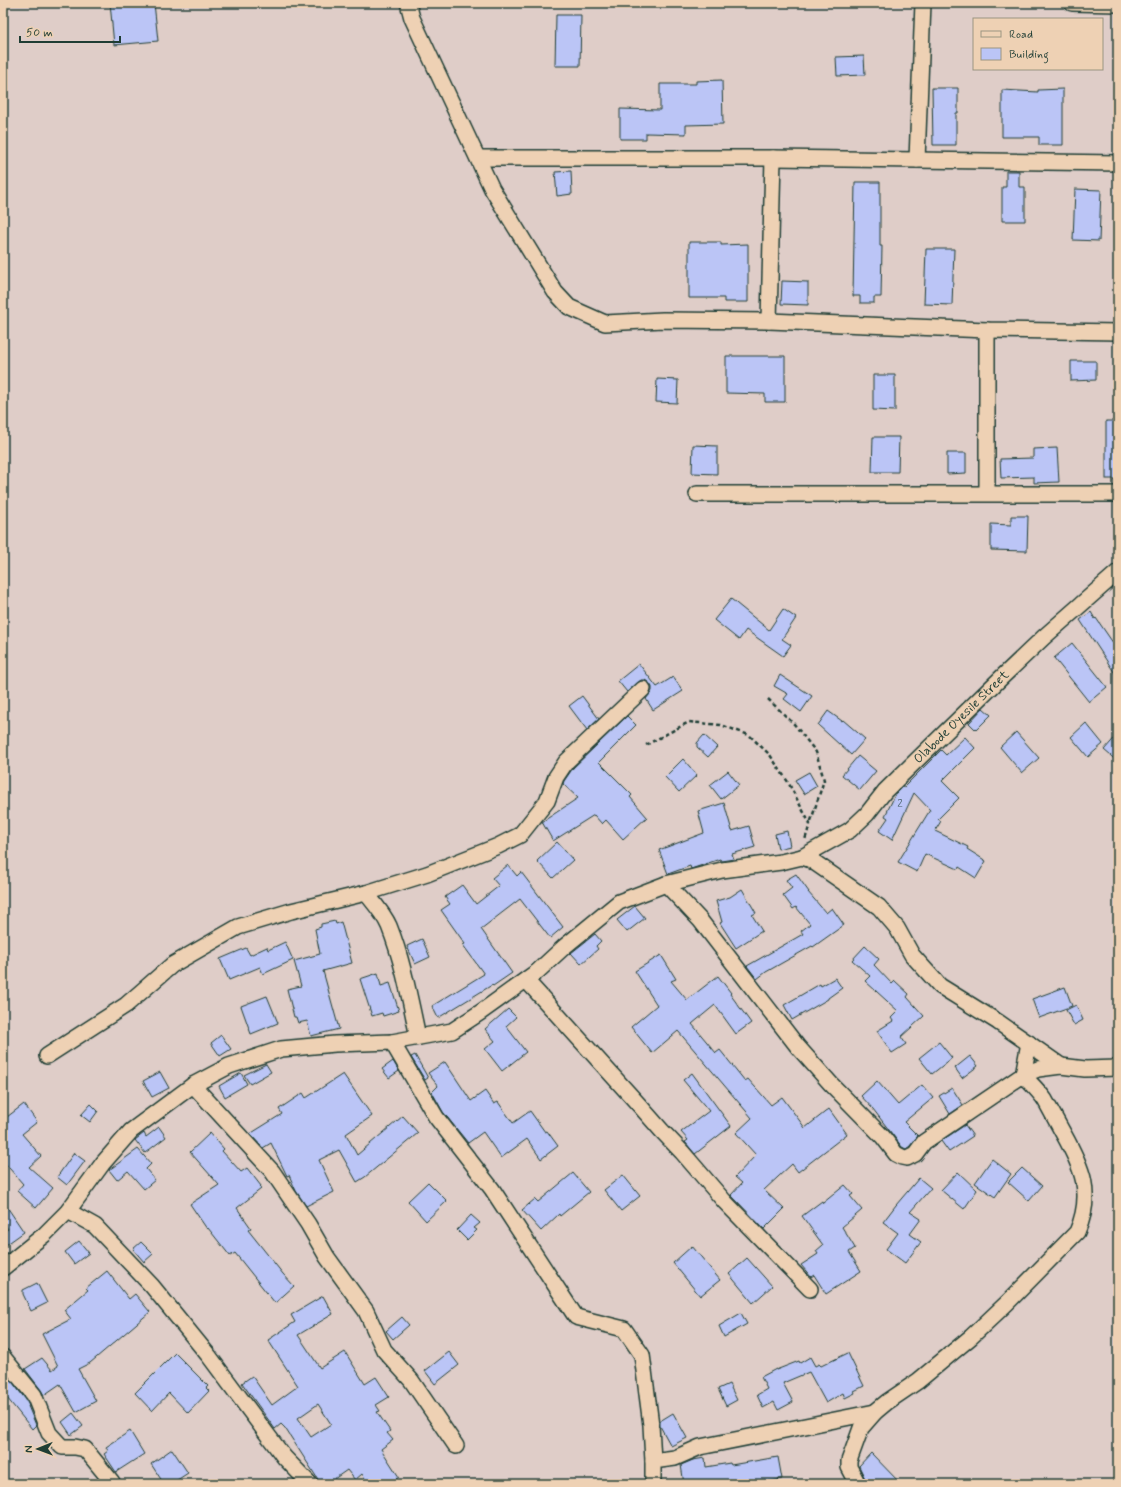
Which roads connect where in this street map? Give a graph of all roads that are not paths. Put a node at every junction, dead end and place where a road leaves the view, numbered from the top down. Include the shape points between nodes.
1 (408, 3) edge
2 (923, 3) edge
3 (1072, 3) edge
4 (1118, 4) edge
5 (478, 158) junction
6 (773, 158) junction
7 (917, 160) junction
8 (1118, 163) edge
9 (769, 321) junction
10 (987, 330) junction
11 (1118, 332) edge
12 (987, 493) junction
13 (697, 494) dead end
14 (1118, 494) edge
15 (1118, 572) edge
16 (643, 689) dead end
17 (802, 851) junction
18 (666, 884) junction
19 (366, 893) junction
20 (526, 980) junction
21 (418, 1037) junction
22 (392, 1042) junction
23 (1029, 1043) junction
24 (47, 1056) dead end
25 (1061, 1066) junction
26 (1118, 1068) edge
27 (1023, 1075) junction
28 (193, 1085) junction
29 (68, 1211) junction
30 (3, 1268) edge
31 (810, 1289) dead end
32 (3, 1357) edge
33 (875, 1412) junction
34 (456, 1446) dead end
35 (653, 1461) junction
36 (112, 1482) dead end
37 (310, 1484) edge
38 (652, 1484) edge
39 (858, 1484) edge

1 - 5 street via 412,18
2 - 7 street
3 - 4 street
5 - 6 street
5 - 9 street via 492,189 555,292 569,307 605,323 664,320
6 - 7 street
6 - 9 street
7 - 8 street
9 - 10 street
10 - 11 street
10 - 12 street
12 - 13 street
12 - 14 street
15 - 17 street, Olabode Oyesile Street via 996,683 885,791 850,830
16 - 19 street via 566,762 556,777 547,800 520,835 428,874
17 - 18 street, Olabode Oyesile Street via 782,862 722,870
17 - 23 street via 879,907 897,928 912,955 940,986
18 - 20 street, Olabode Oyesile Street via 619,902
18 - 27 street via 700,920 798,1047 896,1154 907,1158 915,1154 924,1142
19 - 21 street via 389,925
19 - 24 street via 238,927 172,965 126,1006
20 - 21 street, Olabode Oyesile Street via 452,1031
20 - 31 street via 725,1202
21 - 22 street, Olabode Oyesile Street
22 - 28 street, Olabode Oyesile Street via 281,1049 229,1066
22 - 35 street via 436,1117 492,1188 576,1317 624,1329 642,1355
23 - 25 street
23 - 27 street
25 - 26 street
25 - 27 street via 1038,1069
27 - 33 street via 1044,1100 1077,1159 1083,1176 1085,1209 1077,1232 971,1337 918,1381
28 - 29 street, Olabode Oyesile Street via 131,1131
28 - 34 street via 272,1171 327,1257 366,1310 384,1350 411,1380
29 - 30 street, Olabode Oyesile Street via 44,1235
29 - 37 street via 95,1226 152,1286 210,1356 284,1457
32 - 36 street via 34,1395 48,1433 62,1447 85,1449
33 - 35 street via 700,1447 675,1458
33 - 39 street via 861,1428 848,1461
35 - 38 street

